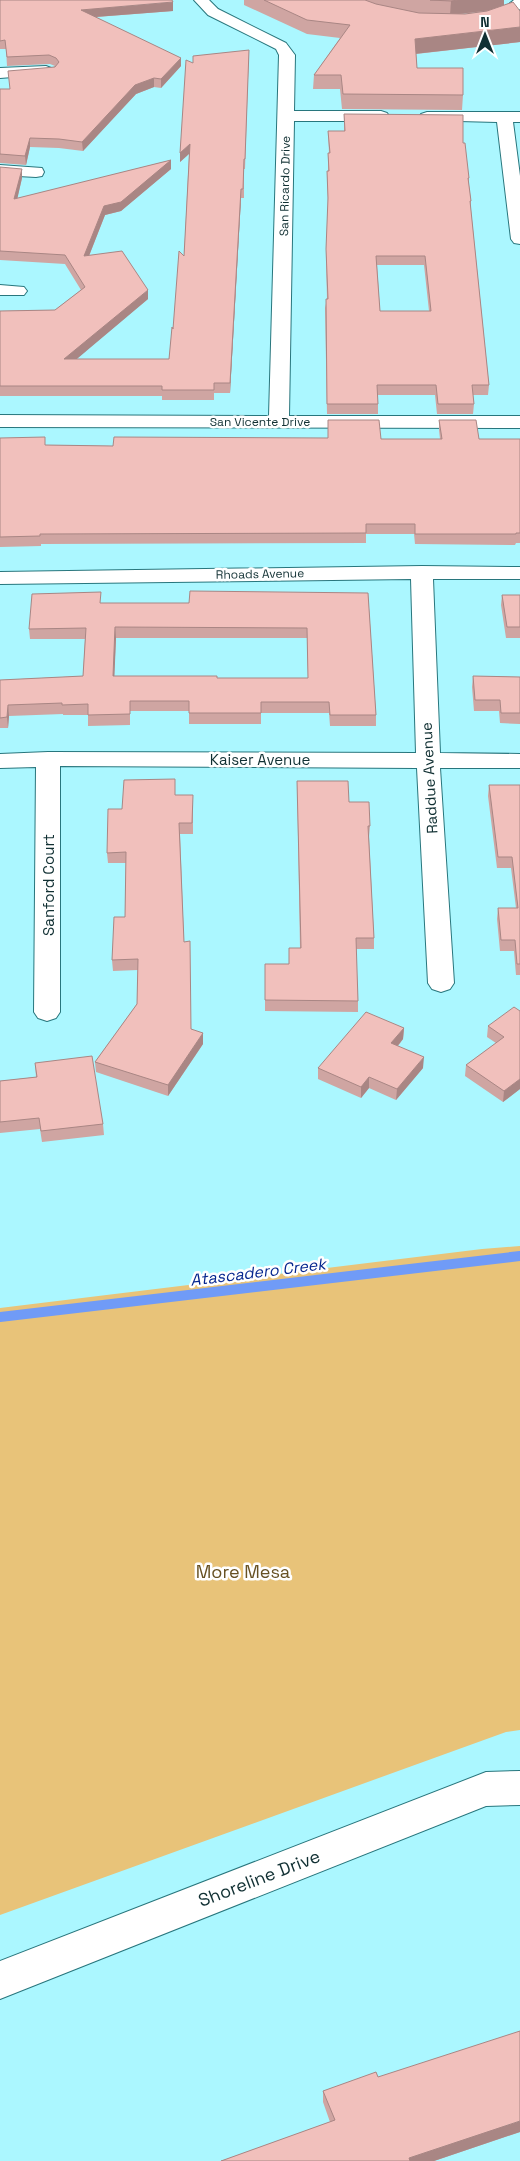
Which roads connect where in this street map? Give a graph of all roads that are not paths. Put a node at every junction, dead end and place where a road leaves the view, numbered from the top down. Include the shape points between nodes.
1 (201, 0) edge
2 (520, 2) edge
3 (465, 21) edge
4 (50, 71) edge
5 (0, 73) edge
6 (286, 116) junction
7 (512, 117) edge
8 (0, 170) edge
9 (36, 172) dead end
10 (520, 239) edge
11 (0, 290) edge
12 (18, 291) dead end
13 (0, 421) edge
14 (279, 422) junction
15 (520, 422) edge
16 (422, 572) junction
17 (520, 573) edge
18 (0, 578) edge
19 (48, 759) junction
20 (0, 760) edge
21 (428, 760) junction
22 (520, 761) edge
23 (441, 983) dead end
24 (47, 1012) dead end
25 (520, 1788) edge
26 (0, 1980) edge

1 - 6 street, San Ricardo Drive via 213,12 282,46 287,55
2 - 3 street via 509,11
4 - 5 street
6 - 7 street
6 - 14 street, San Ricardo Drive
7 - 10 street
8 - 9 street
11 - 12 street
13 - 14 street, San Vicente Drive
14 - 15 street, San Vicente Drive
16 - 17 street, Rhoads Avenue
16 - 18 street, Rhoads Avenue
16 - 21 street, Raddue Avenue
19 - 20 street, Kaiser Avenue
19 - 21 street, Kaiser Avenue
19 - 24 street, Sanford Court
21 - 22 street, Kaiser Avenue
21 - 23 street, Raddue Avenue
25 - 26 street, Shoreline Drive via 486,1789

